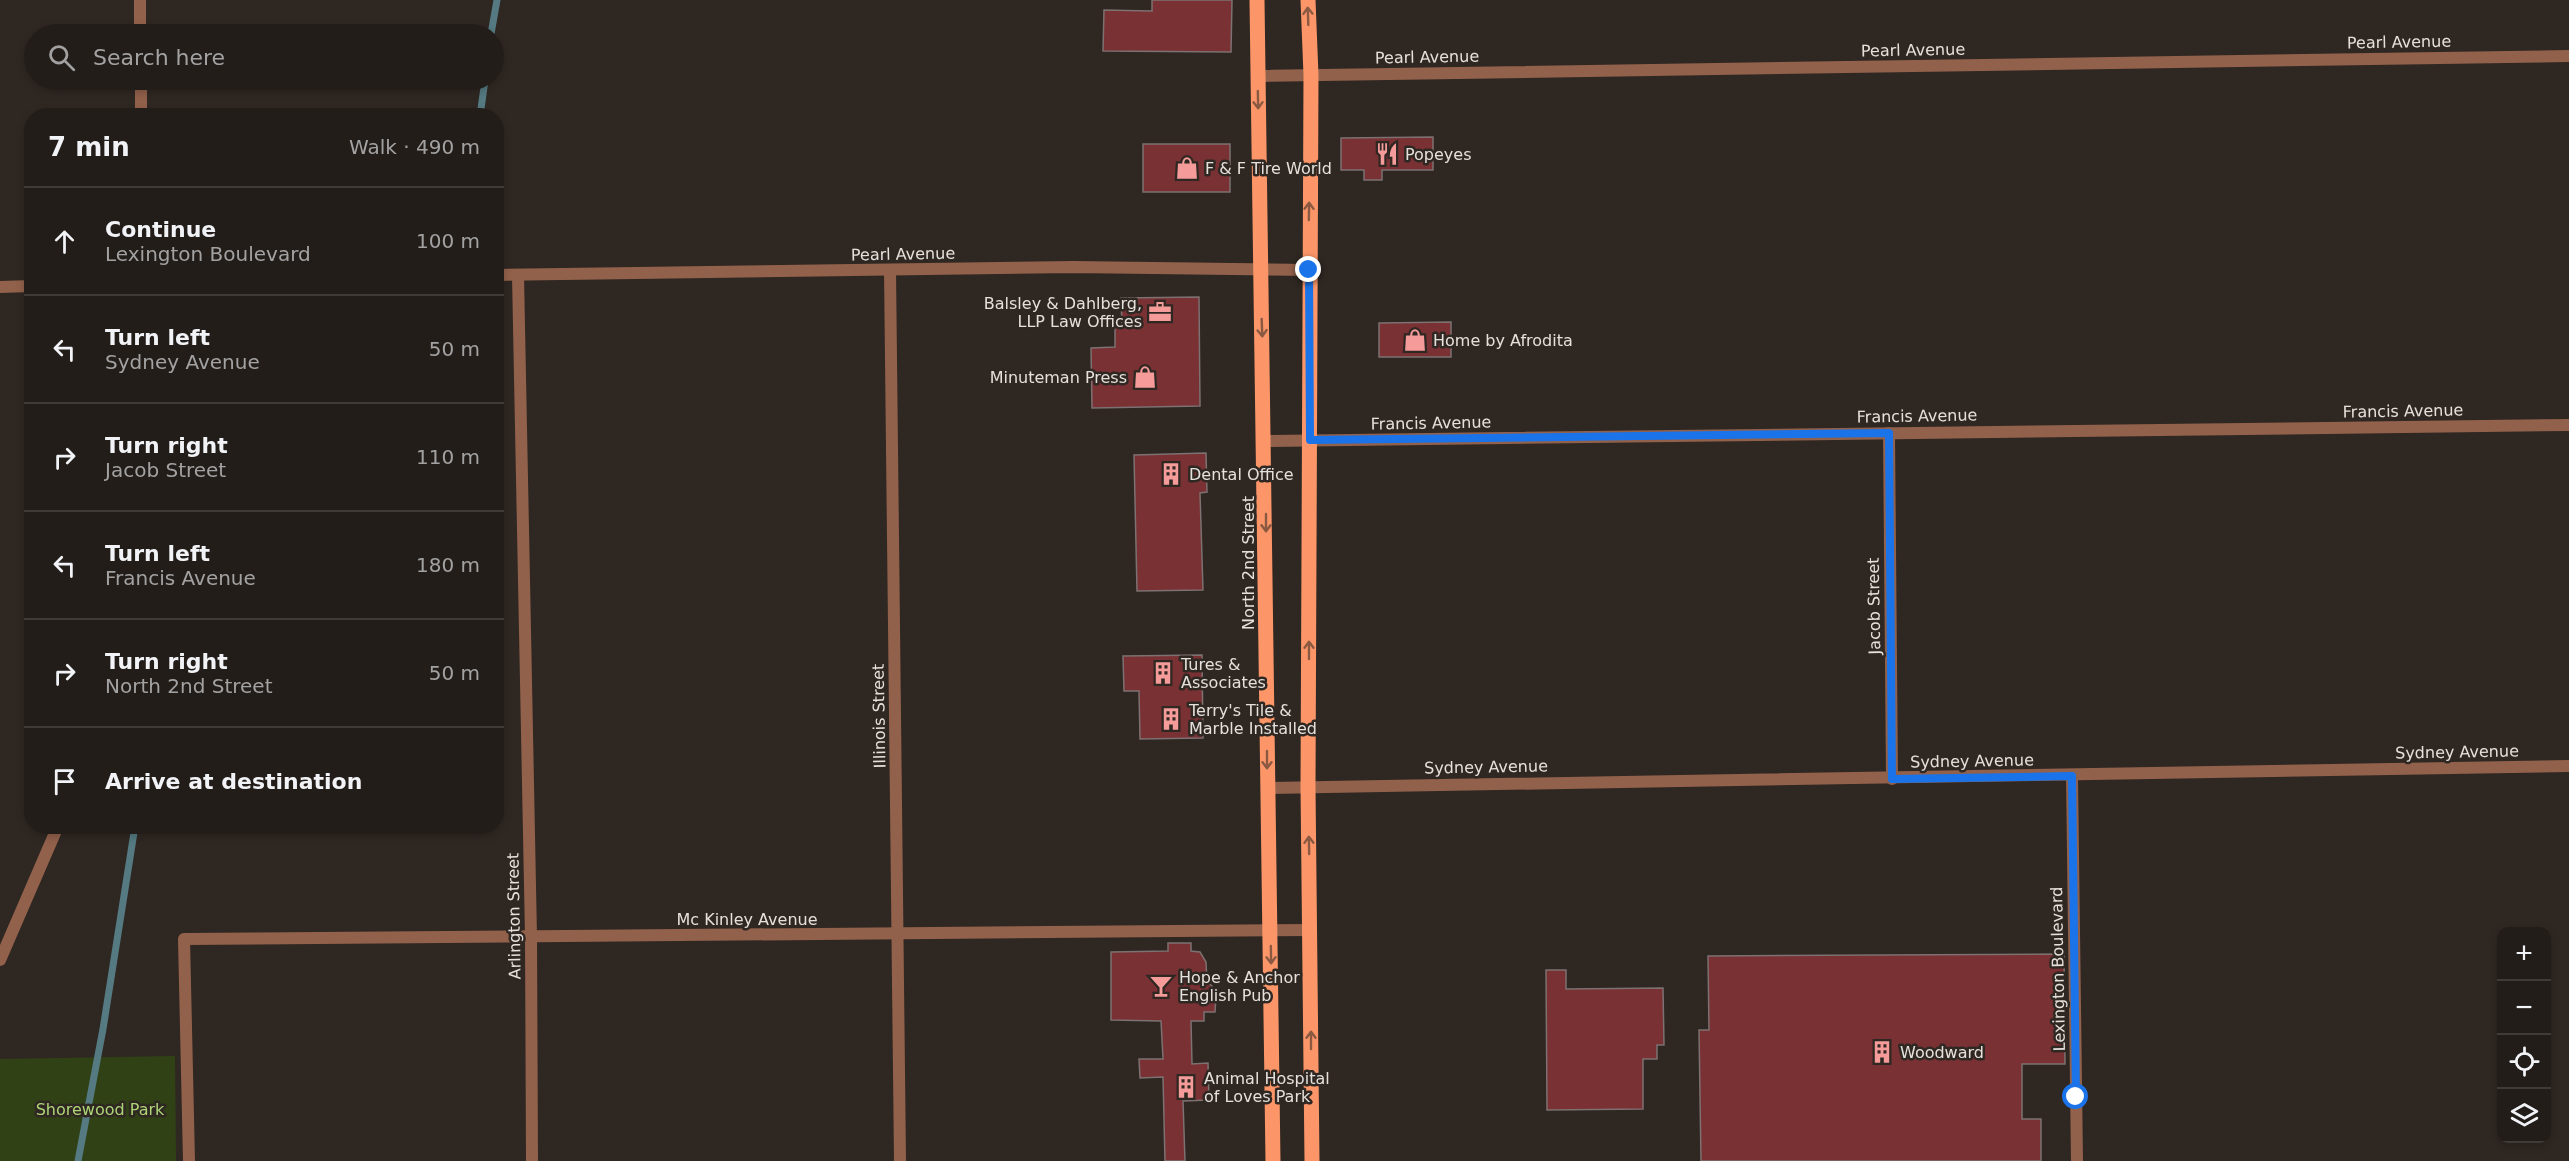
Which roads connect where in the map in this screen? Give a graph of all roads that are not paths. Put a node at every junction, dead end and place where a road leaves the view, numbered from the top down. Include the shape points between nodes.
1 (140, 0) edge
2 (1257, 0) edge
3 (1308, 0) edge
4 (140, 24) edge
5 (2569, 56) edge
6 (1311, 75) junction
7 (1258, 76) junction
8 (141, 90) edge
9 (141, 108) edge
10 (1260, 269) junction
11 (890, 270) junction
12 (1309, 270) junction
13 (504, 275) edge
14 (518, 275) junction
15 (24, 286) edge
16 (0, 287) edge
17 (2569, 425) edge
18 (1889, 433) junction
19 (1310, 440) junction
20 (1265, 441) junction
21 (2569, 766) edge
22 (2072, 776) junction
23 (1892, 779) junction
24 (1308, 787) junction
25 (1267, 789) junction
26 (55, 834) edge
27 (1310, 930) junction
28 (1270, 931) junction
29 (898, 935) junction
30 (531, 936) junction
31 (0, 960) edge
32 (189, 1161) edge
33 (532, 1161) edge
34 (900, 1161) edge
35 (1273, 1161) edge
36 (1312, 1161) edge
37 (2078, 1161) edge

1 - 4 street
2 - 7 main road, North 2nd Street
6 -> 3 main road
5 - 6 street, Pearl Avenue
6 - 7 street, Pearl Avenue
12 -> 6 main road
7 -> 10 main road, North 2nd Street
8 - 9 street
10 - 11 street, Pearl Avenue
10 - 12 street, Pearl Avenue
10 -> 20 main road, North 2nd Street
11 - 14 street, Pearl Avenue
11 - 29 street, Illinois Street
12 - 19 main road
13 - 14 street, Pearl Avenue
14 - 30 street, Arlington Street
15 - 16 street
17 - 18 street, Francis Avenue
18 - 19 street, Francis Avenue
18 - 23 street, Jacob Street
19 - 20 street, Francis Avenue
24 -> 19 main road
20 -> 25 main road, North 2nd Street
21 - 22 street, Sydney Avenue
22 - 23 street, Sydney Avenue
22 - 37 street, Lexington Boulevard
23 - 24 street, Sydney Avenue
24 - 25 street, Sydney Avenue
27 -> 24 main road
25 - 28 main road, North 2nd Street
26 - 31 street
27 - 28 street, Mc Kinley Avenue
36 -> 27 main road
28 - 29 street, Mc Kinley Avenue
28 -> 35 main road, North 2nd Street
29 - 30 street, Mc Kinley Avenue
29 - 34 street, Illinois Street
30 - 32 street, Mc Kinley Avenue via 184,939
30 - 33 street, Arlington Street

